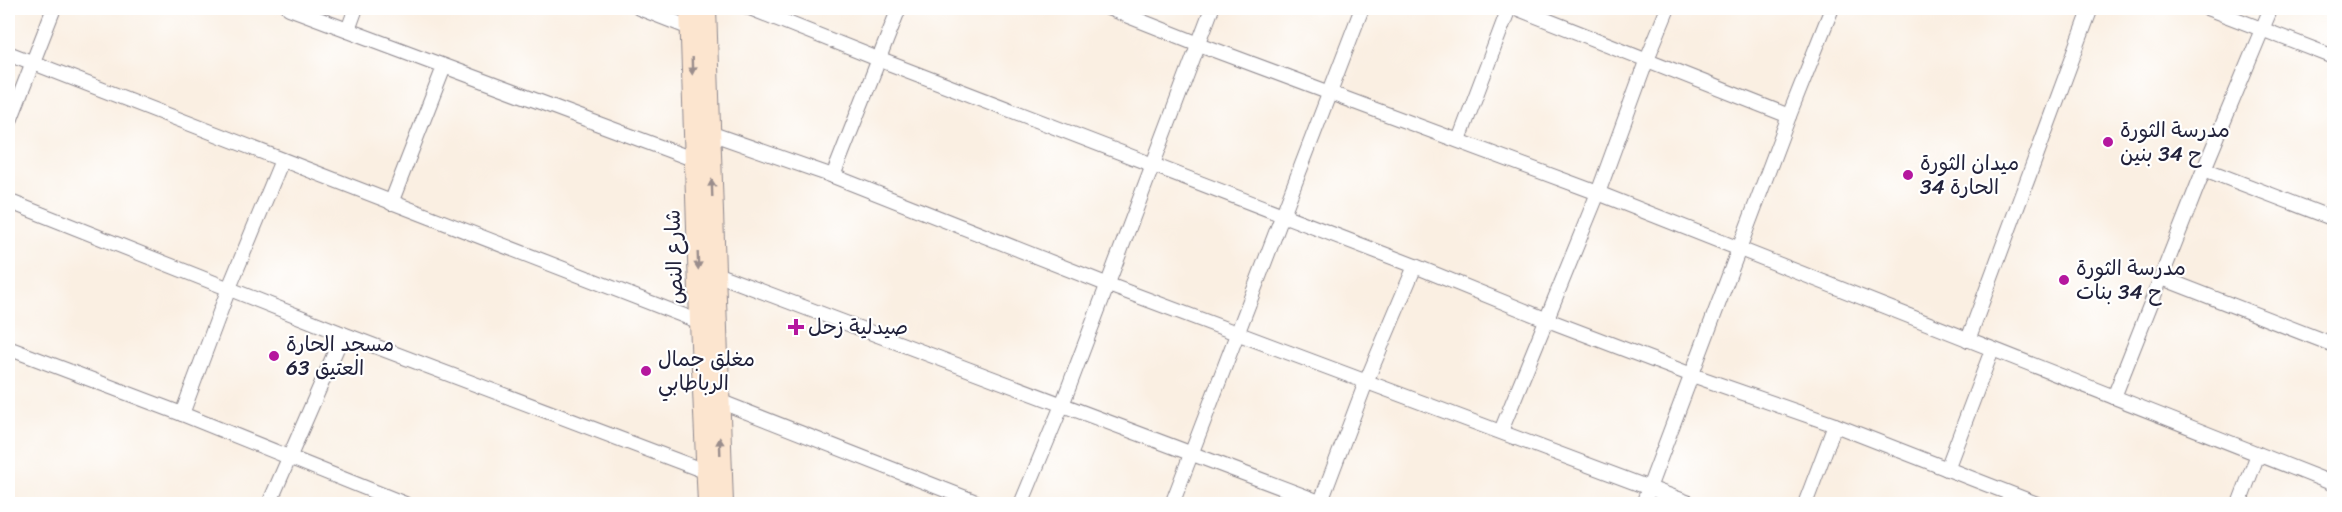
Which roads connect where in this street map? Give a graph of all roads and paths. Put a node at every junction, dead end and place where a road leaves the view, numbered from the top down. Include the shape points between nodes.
1 (54, 8) edge
2 (289, 8) edge
3 (356, 8) edge
4 (639, 8) edge
5 (690, 8) edge
6 (706, 8) edge
7 (750, 8) edge
8 (899, 8) edge
9 (1108, 8) edge
10 (1212, 8) edge
11 (1362, 8) edge
12 (1509, 8) edge
13 (1516, 8) edge
14 (1668, 8) edge
15 (1832, 8) edge
16 (2091, 8) edge
17 (2207, 8) edge
18 (2271, 8) edge
19 (690, 28) junction
20 (2262, 29) junction
21 (348, 30) junction
22 (1198, 44) junction
23 (8, 53) edge
24 (2334, 57) edge
25 (1647, 59) junction
26 (878, 60) junction
27 (32, 62) junction
28 (444, 67) junction
29 (1331, 93) junction
30 (1789, 116) junction
31 (8, 126) edge
32 (711, 134) junction
33 (1459, 140) junction
34 (282, 160) junction
35 (695, 160) junction
36 (1153, 165) junction
37 (2204, 169) junction
38 (833, 176) junction
39 (1598, 193) junction
40 (8, 201) edge
41 (391, 203) junction
42 (1284, 216) junction
43 (2334, 219) edge
44 (1738, 250) junction
45 (1415, 266) junction
46 (716, 274) junction
47 (2162, 278) junction
48 (1106, 284) junction
49 (229, 288) junction
50 (1545, 319) junction
51 (700, 322) junction
52 (343, 334) junction
53 (1238, 334) junction
54 (1968, 340) junction
55 (2334, 345) edge
56 (8, 348) edge
57 (1992, 350) junction
58 (1692, 375) junction
59 (1366, 382) junction
60 (2114, 397) junction
61 (719, 401) junction
62 (1062, 405) junction
63 (182, 414) junction
64 (1835, 425) junction
65 (1501, 431) junction
66 (2258, 454) junction
67 (1191, 455) junction
68 (289, 458) junction
69 (1947, 469) junction
70 (707, 472) junction
71 (2334, 484) edge
72 (1649, 488) junction
73 (269, 504) edge
74 (405, 504) edge
75 (708, 504) edge
76 (723, 504) edge
77 (981, 504) edge
78 (1021, 504) edge
79 (1172, 504) edge
80 (1322, 504) edge
81 (1643, 504) edge
82 (1692, 504) edge
83 (1805, 504) edge
84 (2037, 504) edge
85 (2239, 504) edge

1 - 27 street
2 - 21 street
3 - 21 street
4 - 19 street
5 - 19 main road, شارع النص
6 - 32 main road, شارع النص
7 - 26 street
8 - 26 street
9 - 22 street
10 - 22 street
11 - 29 street
12 - 33 street
13 - 25 street
14 - 25 street
15 - 30 street
16 - 54 street
17 - 20 street
18 - 20 street
19 -> 35 main road, شارع النص
20 - 24 street
20 - 37 street
21 - 28 street
22 - 29 street
22 - 36 street
23 - 27 street
25 - 30 street
25 - 39 street
26 - 36 street
26 - 38 street
27 - 31 street
27 - 34 street
28 - 35 street
28 - 41 street
29 - 33 street
29 - 42 street
30 - 44 street
32 - 38 street
46 -> 32 main road, شارع النص
33 - 39 street
34 - 41 street
34 - 49 street
35 -> 51 main road, شارع النص
36 - 42 street
36 - 48 street
37 - 43 street
37 - 47 street
38 - 48 street
39 - 44 street
39 - 50 street
40 - 49 street
41 - 51 street
42 - 45 street
42 - 53 street
44 - 54 street
44 - 58 street
45 - 50 street
45 - 59 street
46 - 61 main road, شارع النص
46 - 62 street
47 - 55 street
47 - 60 street
48 - 53 street
48 - 62 street
49 - 52 street
49 - 63 street
50 - 58 street
50 - 65 street
51 - 70 main road, شارع النص
52 - 68 street
52 - 70 street
53 - 59 street
53 - 67 street
54 - 57 street
56 - 63 street
57 - 60 street
57 - 69 street
58 - 64 street
58 - 72 street
59 - 65 street
59 - 80 street
60 - 66 street
76 -> 61 main road, شارع النص
61 - 77 street
62 - 67 street
62 - 78 street
63 - 68 street
64 - 69 street
64 - 83 street
65 - 72 street
66 - 71 street
66 - 85 street
67 - 79 street
67 - 80 street
68 - 73 street
68 - 74 street
69 - 84 street
70 - 75 main road, شارع النص
72 - 81 street
72 - 82 street

